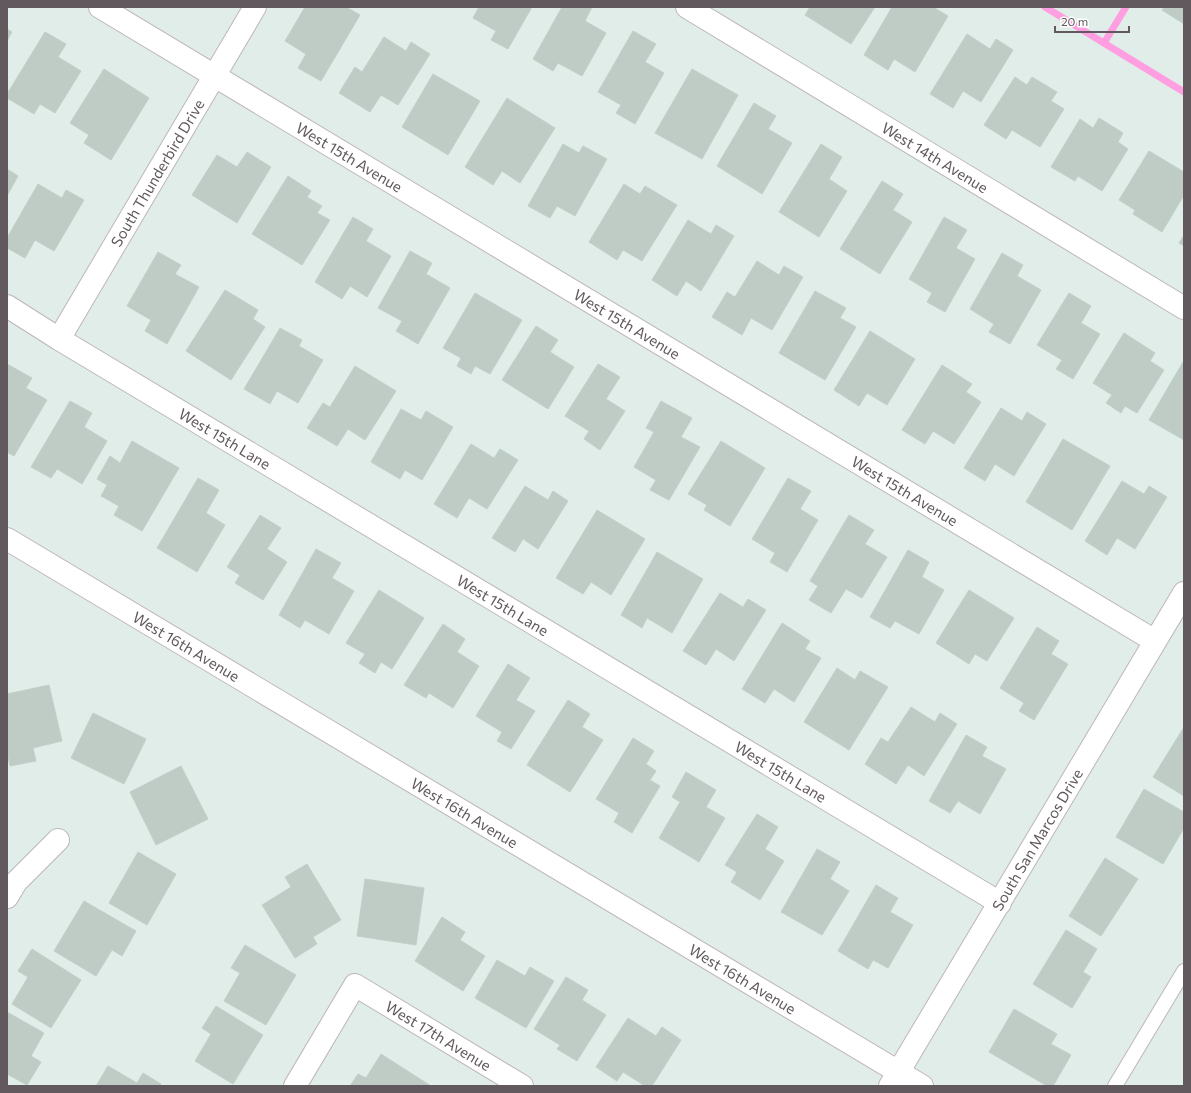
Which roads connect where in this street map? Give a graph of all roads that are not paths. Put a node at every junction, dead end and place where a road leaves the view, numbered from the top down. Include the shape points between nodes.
1 (100, 7) edge
2 (255, 7) edge
3 (686, 7) edge
4 (215, 76) junction
5 (7, 306) edge
6 (1184, 308) edge
7 (59, 339) junction
8 (7, 539) edge
9 (1184, 593) edge
10 (1155, 641) junction
11 (58, 840) dead end
12 (7, 897) edge
13 (1000, 903) junction
14 (1184, 972) edge
15 (894, 1079) edge
16 (295, 1086) edge
17 (522, 1086) edge
18 (922, 1086) edge
19 (1115, 1086) edge

1 - 4 street, West 15th Avenue
2 - 4 street, South Thunderbird Drive
3 - 6 street, West 14th Avenue
4 - 7 street, South Thunderbird Drive
4 - 10 street, West 15th Avenue
5 - 7 street, West 15th Lane
7 - 13 street, West 15th Lane
8 - 15 street, West 16th Avenue
9 - 10 street, South San Marcos Drive
10 - 13 street, South San Marcos Drive
11 - 12 street via 16,882
13 - 15 street, South San Marcos Drive
14 - 19 lane
15 - 18 street, West 16th Avenue
16 - 17 street, West 17th Avenue via 355,985

